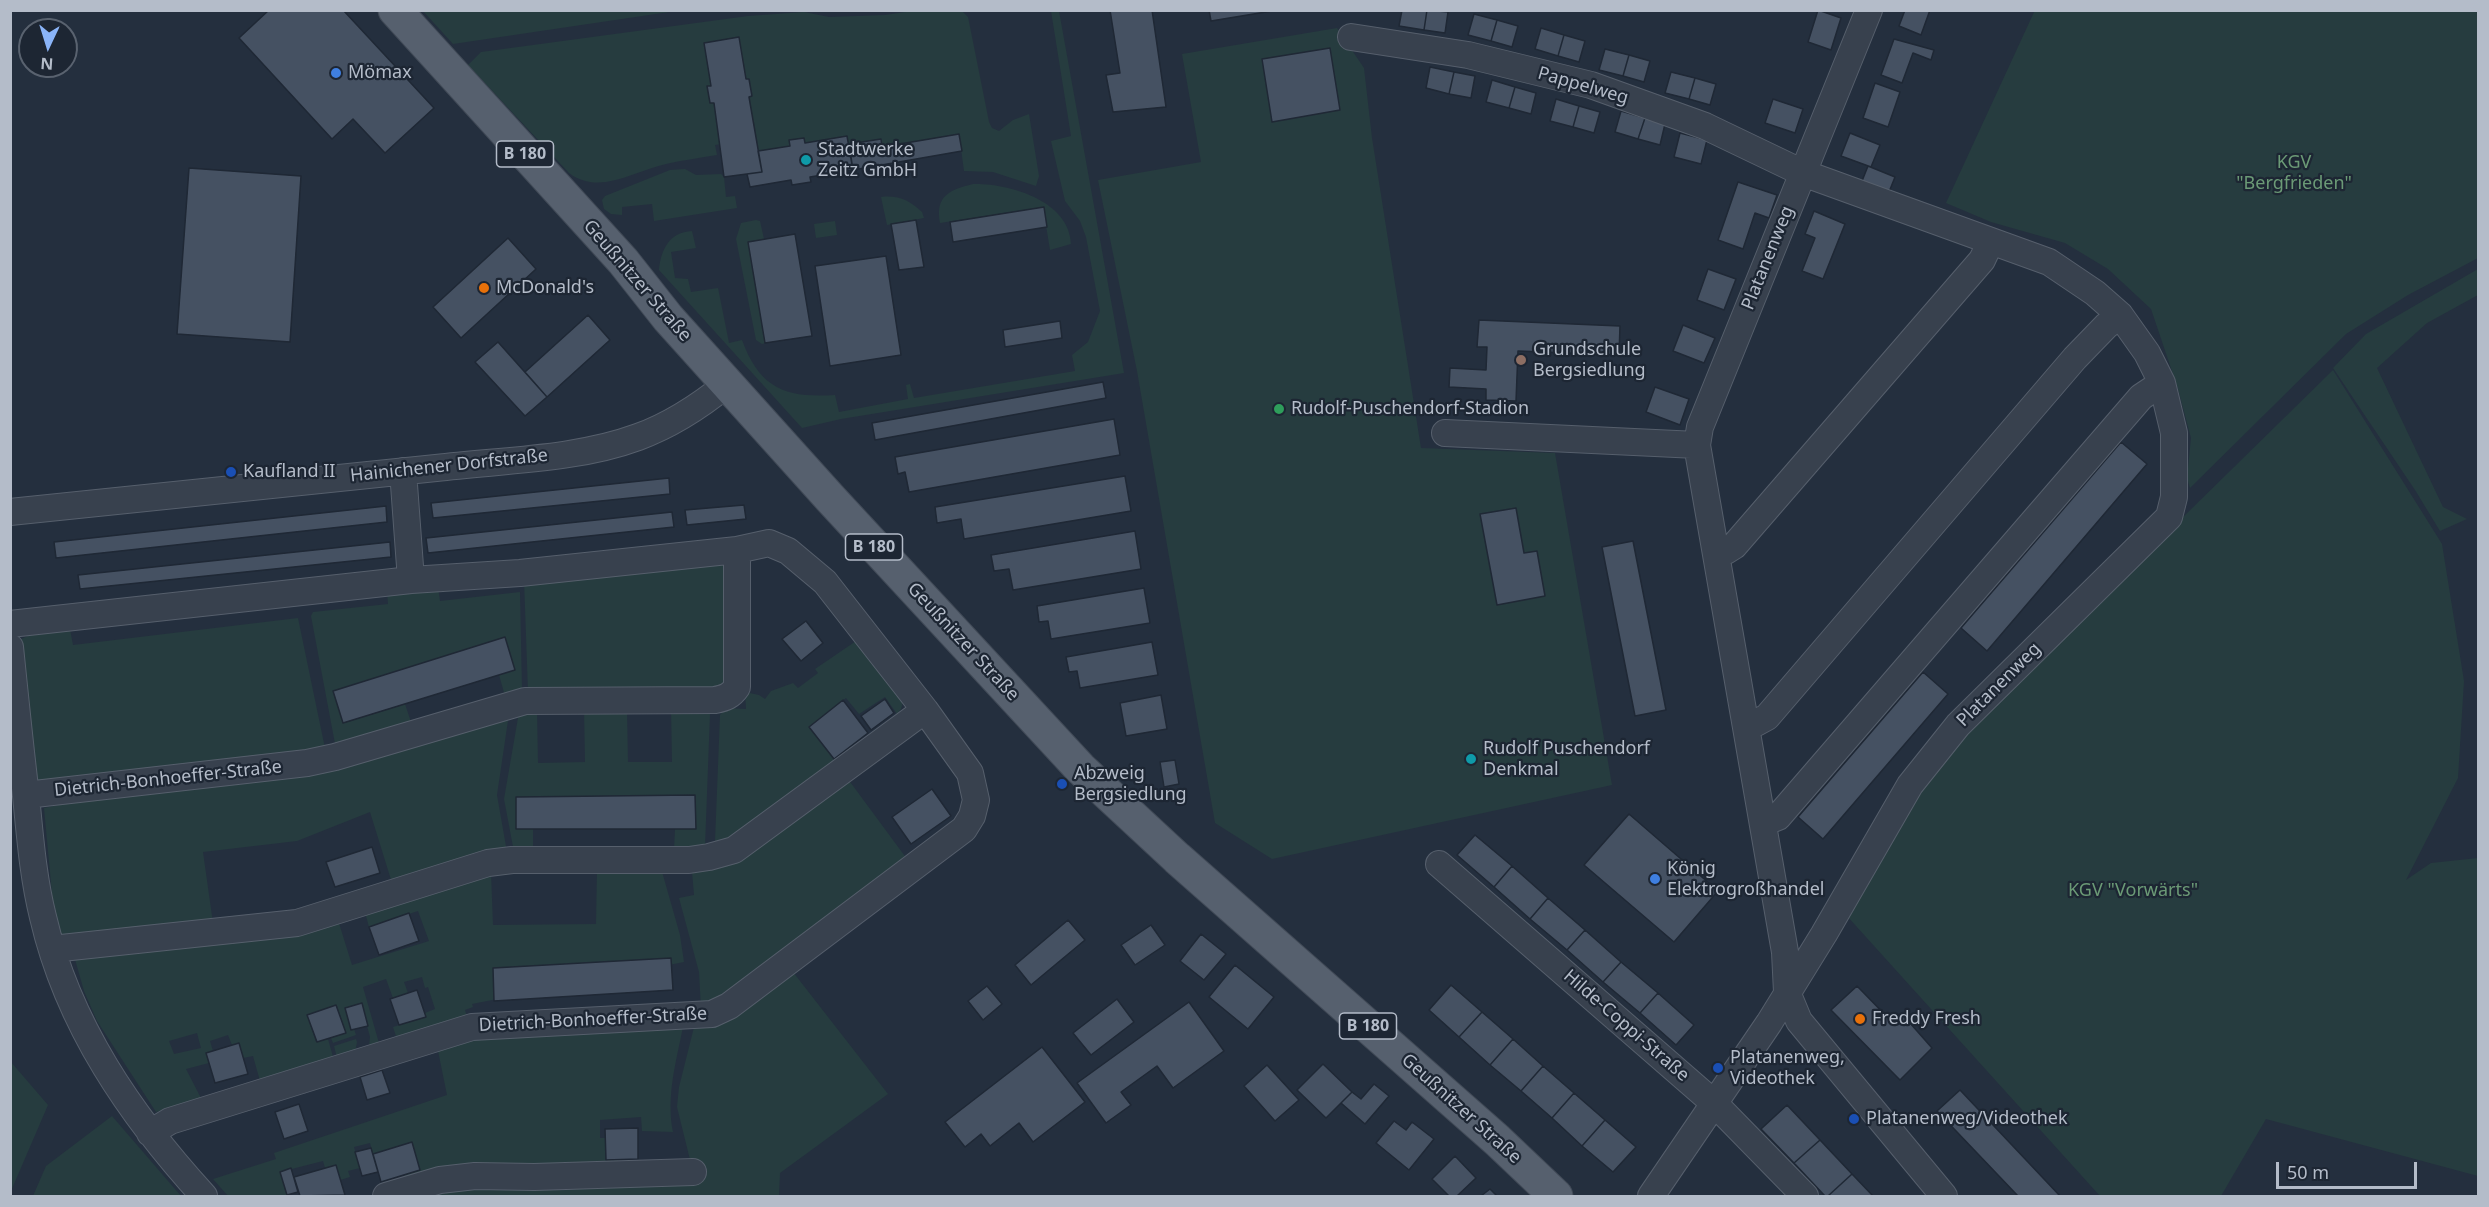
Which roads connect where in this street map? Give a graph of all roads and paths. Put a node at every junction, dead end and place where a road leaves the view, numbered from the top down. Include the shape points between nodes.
1 (395, 10) edge
2 (1869, 10) edge
3 (1351, 36) dead end
4 (1803, 173) junction
5 (1990, 243) junction
6 (2120, 315) junction
7 (2162, 383) junction
8 (727, 384) junction
9 (1445, 433) dead end
10 (1697, 445) junction
11 (403, 471) junction
12 (10, 512) edge
13 (738, 550) junction
14 (1716, 553) junction
15 (411, 580) junction
16 (10, 624) edge
17 (10, 647) edge
18 (925, 710) junction
19 (14, 714) edge
20 (1757, 721) junction
21 (26, 795) junction
22 (1763, 823) junction
23 (20, 832) edge
24 (1439, 864) dead end
25 (52, 949) junction
26 (1787, 992) junction
27 (1715, 1104) junction
28 (150, 1133) junction
29 (693, 1172) dead end
30 (204, 1197) edge
31 (386, 1197) edge
32 (1556, 1197) edge
33 (1651, 1197) edge
34 (1805, 1197) edge
35 (1944, 1197) edge

1 - 8 main road, Geußnitzer Straße / B 180 via 622,261
2 - 4 street, Platanenweg
3 - 4 street, Pappelweg via 1468,55 1591,85 1705,126
4 - 5 street, Platanenweg
4 - 10 street, Platanenweg via 1700,427
5 - 6 street, Platanenweg via 2049,262
5 - 14 street via 1982,260 1734,546
6 - 7 street, Platanenweg via 2147,353
6 - 20 street via 2075,358
7 - 22 street via 2141,397 1778,817
7 - 26 street, Platanenweg via 2174,433 2174,497 2169,517 1958,724 1910,785
8 - 11 street, Hainichener Dorfstraße via 675,421 621,443 533,458
8 - 32 main road, Geußnitzer Straße / B 180 via 1097,785 1497,1140
9 - 10 street
10 - 14 street, Platanenweg
11 - 12 street, Hainichener Dorfstraße
11 - 15 street
13 - 15 street, Dietrich-Bonhoeffer-Straße
13 - 18 street, Dietrich-Bonhoeffer-Straße via 769,543 788,550 807,566 825,582
13 - 21 street, Dietrich-Bonhoeffer-Straße via 737,687 725,698 525,701 307,763
14 - 20 street, Platanenweg
15 - 16 street, Dietrich-Bonhoeffer-Straße
17 - 19 street
18 - 25 street via 734,850 709,857 488,863 297,923
18 - 28 street, Dietrich-Bonhoeffer-Straße via 970,773 976,800 964,829 729,1006 712,1014 690,1017 472,1026 170,1121
19 - 21 street
20 - 22 street, Platanenweg
21 - 23 street
22 - 26 street, Platanenweg via 1785,952
23 - 25 street
24 - 27 street, Hilde-Coppi-Straße
25 - 28 street via 91,1042
26 - 27 street, Platanenweg
26 - 35 street, Platanenweg via 1799,1021
27 - 33 street, Platanenweg
27 - 34 street, Hilde-Coppi-Straße
28 - 30 street
29 - 31 street via 475,1176 440,1180

